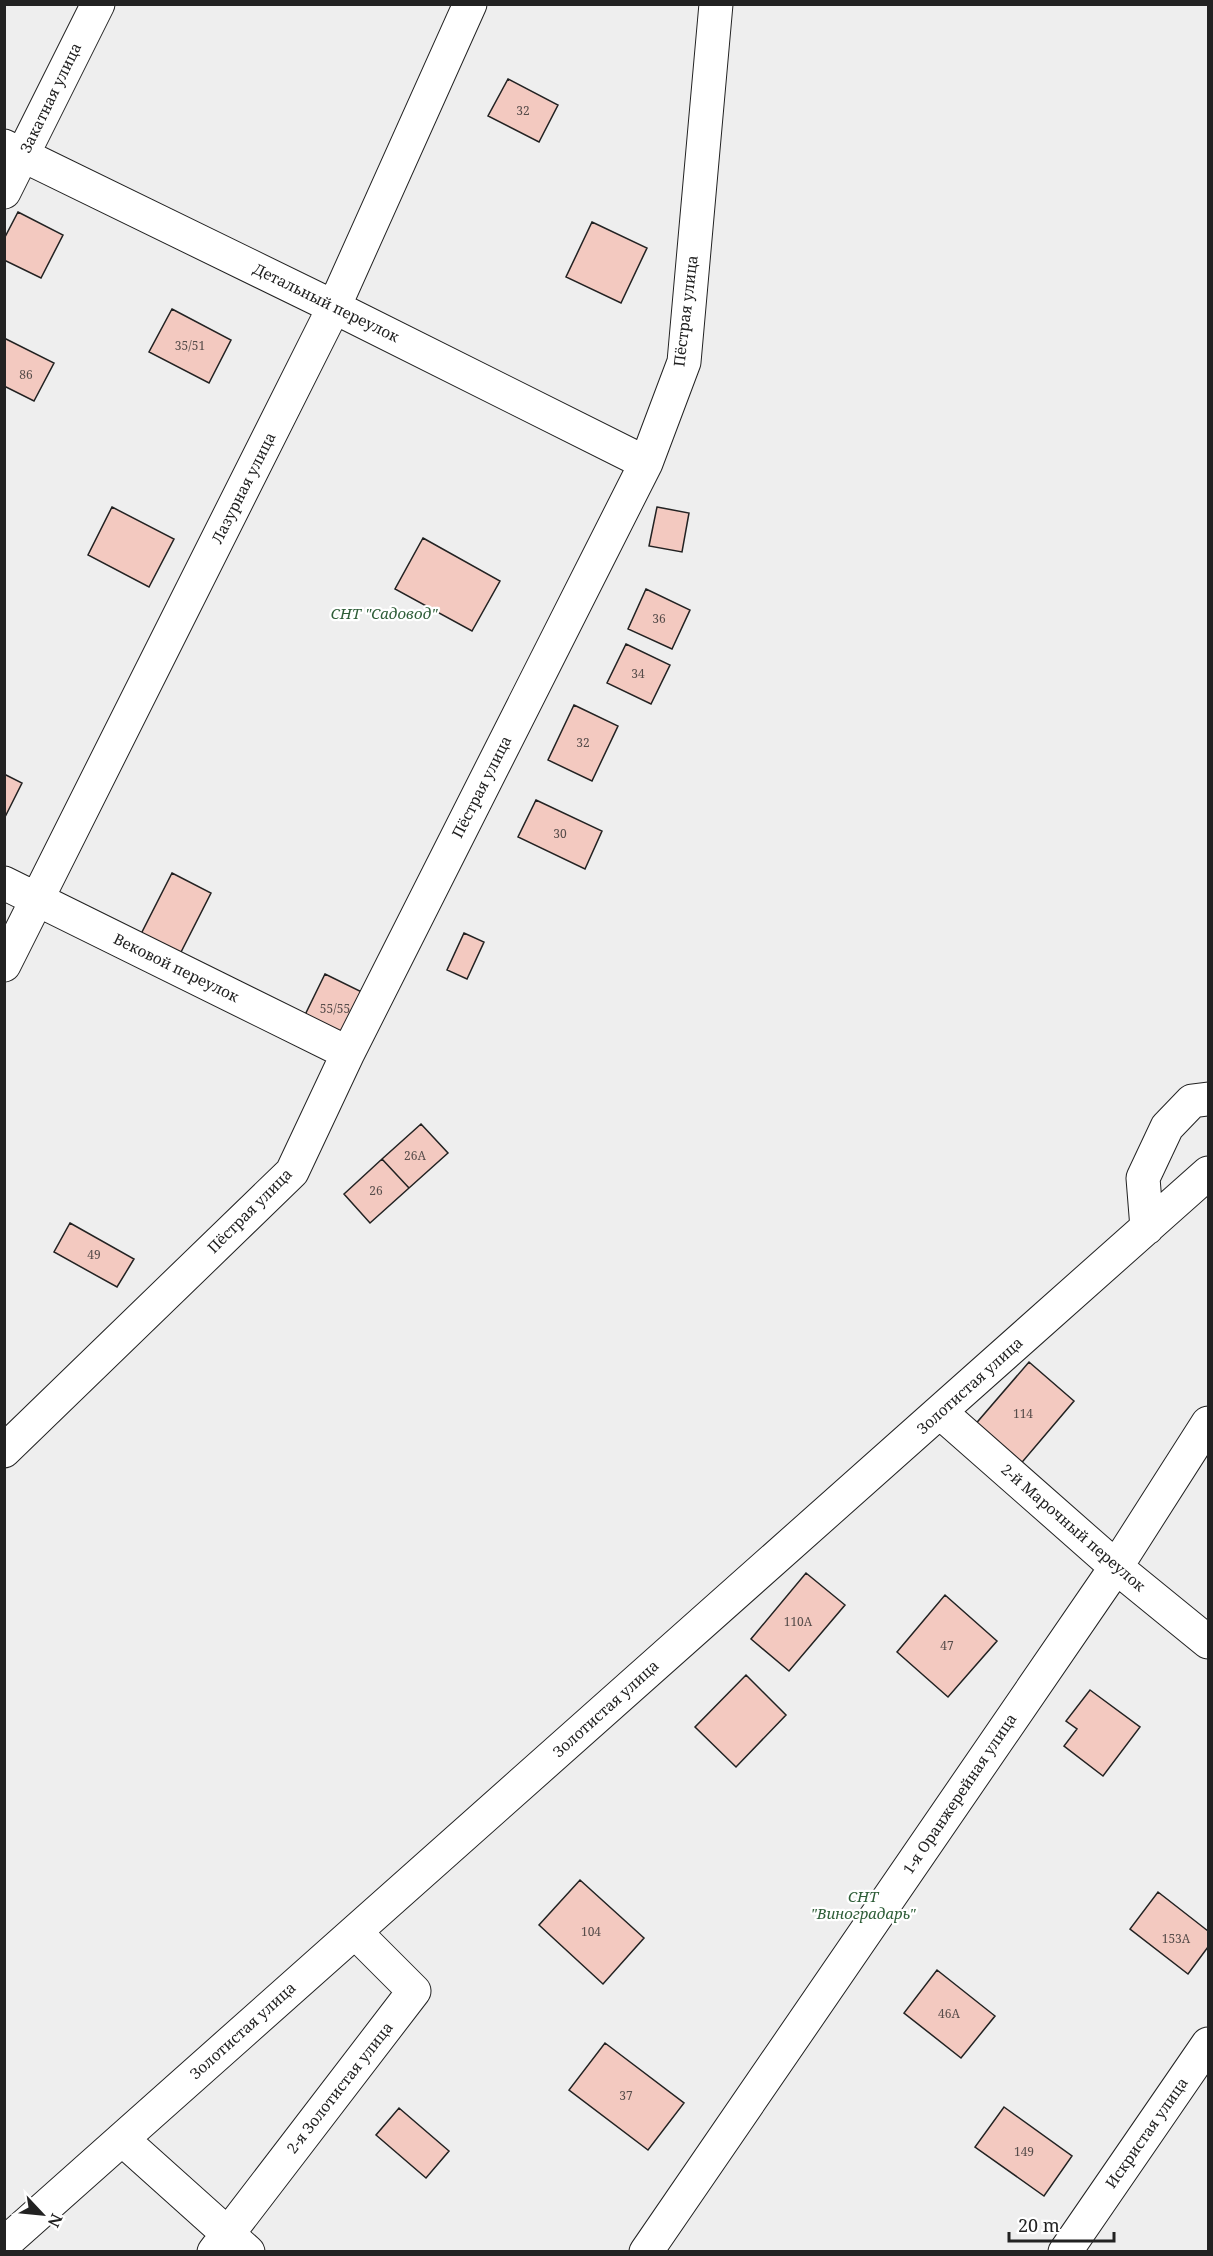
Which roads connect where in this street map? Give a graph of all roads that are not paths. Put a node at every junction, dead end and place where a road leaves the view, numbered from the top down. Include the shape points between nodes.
1 (98, 4) edge
2 (470, 4) edge
3 (716, 4) edge
4 (14, 150) edge
5 (4, 192) edge
6 (334, 307) junction
7 (646, 463) junction
8 (4, 883) edge
9 (38, 900) junction
10 (4, 965) edge
11 (348, 1053) junction
12 (1209, 1099) edge
13 (1209, 1173) edge
14 (1147, 1228) junction
15 (940, 1412) junction
16 (1209, 1423) edge
17 (4, 1451) edge
18 (1116, 1567) junction
19 (1209, 1642) edge
20 (355, 1932) junction
21 (1209, 2044) edge
22 (122, 2139) junction
23 (4, 2244) edge
24 (229, 2246) edge
25 (646, 2252) edge
26 (1065, 2252) edge

1 - 4 street, Закатная улица
2 - 6 street, Лазурная улица
3 - 7 street, Пёстрая улица via 684,362
4 - 5 street, Закатная улица
4 - 6 street, Детальный переулок
6 - 7 street, Детальный переулок
6 - 9 street, Лазурная улица
7 - 11 street, Пёстрая улица
8 - 9 street, Вековой переулок
9 - 10 street, Лазурная улица
9 - 11 street, Вековой переулок
11 - 17 street, Пёстрая улица via 292,1172
12 - 14 street via 1192,1101 1167,1127 1143,1178
13 - 14 street, Золотистая улица
14 - 15 street, Золотистая улица
15 - 18 street, 2-й Марочный переулок
15 - 20 street, Золотистая улица
16 - 18 street, 1-я Оранжерейная улица
18 - 19 street, 2-й Марочный переулок
18 - 25 street, 1-я Оранжерейная улица
20 - 22 street, Золотистая улица
20 - 24 street, 2-я Золотистая улица via 414,1991
21 - 26 street, Искристая улица
22 - 23 street, Золотистая улица
22 - 24 street

